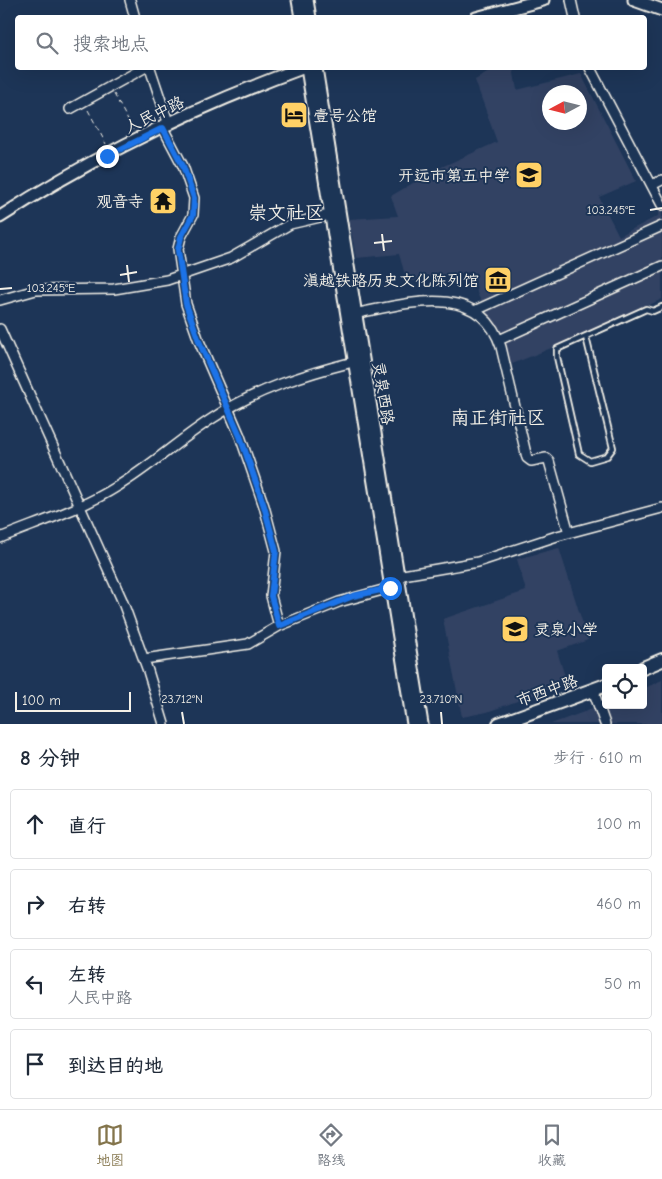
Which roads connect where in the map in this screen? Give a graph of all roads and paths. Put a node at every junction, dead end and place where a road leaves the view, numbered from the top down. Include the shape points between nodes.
1 (130, 0) edge
2 (298, 0) edge
3 (307, 0) edge
4 (543, 0) edge
5 (571, 0) edge
6 (634, 0) edge
7 (662, 10) edge
8 (134, 15) edge
9 (300, 15) edge
10 (310, 15) edge
11 (487, 15) edge
12 (574, 15) edge
13 (140, 70) edge
14 (151, 70) edge
15 (297, 70) edge
16 (307, 70) edge
17 (316, 70) edge
18 (591, 70) edge
19 (110, 86) junction
20 (84, 101) junction
21 (70, 109) dead end
22 (166, 126) junction
23 (138, 140) junction
24 (110, 154) junction
25 (662, 180) edge
26 (652, 185) junction
27 (662, 205) edge
28 (330, 215) junction
29 (0, 217) edge
30 (662, 226) edge
31 (662, 266) edge
32 (181, 276) junction
33 (0, 300) edge
34 (662, 307) edge
35 (474, 311) junction
36 (354, 314) junction
37 (0, 329) edge
38 (586, 337) junction
39 (499, 340) junction
40 (353, 362) junction
41 (229, 408) junction
42 (80, 505) junction
43 (662, 508) edge
44 (568, 533) junction
45 (0, 538) edge
46 (397, 576) junction
47 (390, 588) junction
48 (279, 626) junction
49 (144, 659) junction
50 (662, 660) edge
51 (647, 666) edge
52 (602, 687) edge
53 (593, 690) junction
54 (164, 724) edge
55 (413, 724) edge
56 (422, 724) edge
57 (499, 724) edge
58 (605, 724) edge

1 - 8 street
2 - 9 main road
3 - 10 main road
4 - 11 main road
5 - 12 street
6 - 7 main road
13 - 19 street
14 - 22 street
15 - 22 main road, 人民中路
16 - 28 main road, 灵泉西路
17 - 36 main road, 灵泉西路
18 - 26 street
19 - 20 street
19 - 23 path
20 - 21 street
20 - 24 path
22 - 23 main road, 人民中路
22 - 32 street via 194,198 193,215 179,243
23 - 24 main road, 人民中路
24 - 29 main road, 人民中路
25 - 26 street
26 - 27 street
28 - 32 street via 290,224 231,258
28 - 40 main road, 灵泉西路
30 - 35 street
31 - 39 street
32 - 33 street via 114,289 36,290
32 - 41 street via 191,320
34 - 38 lane via 652,311 646,309
35 - 36 street via 446,301
35 - 39 street
36 - 46 main road, 灵泉西路
37 - 42 street
38 - 38 lane via 613,448 607,456 590,460 579,454 557,356 557,349 563,344
39 - 44 street via 527,458 531,462 546,458 549,461
40 - 41 street via 294,379
40 - 47 main road, 灵泉西路
41 - 42 street via 132,477
41 - 48 street via 275,543 271,596
42 - 45 street
42 - 49 street
43 - 44 street
44 - 46 street via 478,562
46 - 56 main road, 灵泉西路
47 - 48 street via 353,596
47 - 55 main road, 灵泉西路
48 - 49 street via 239,646
49 - 54 street
50 - 51 main road
52 - 53 main road, 市西中路
53 - 57 main road, 市西中路
53 - 58 street

